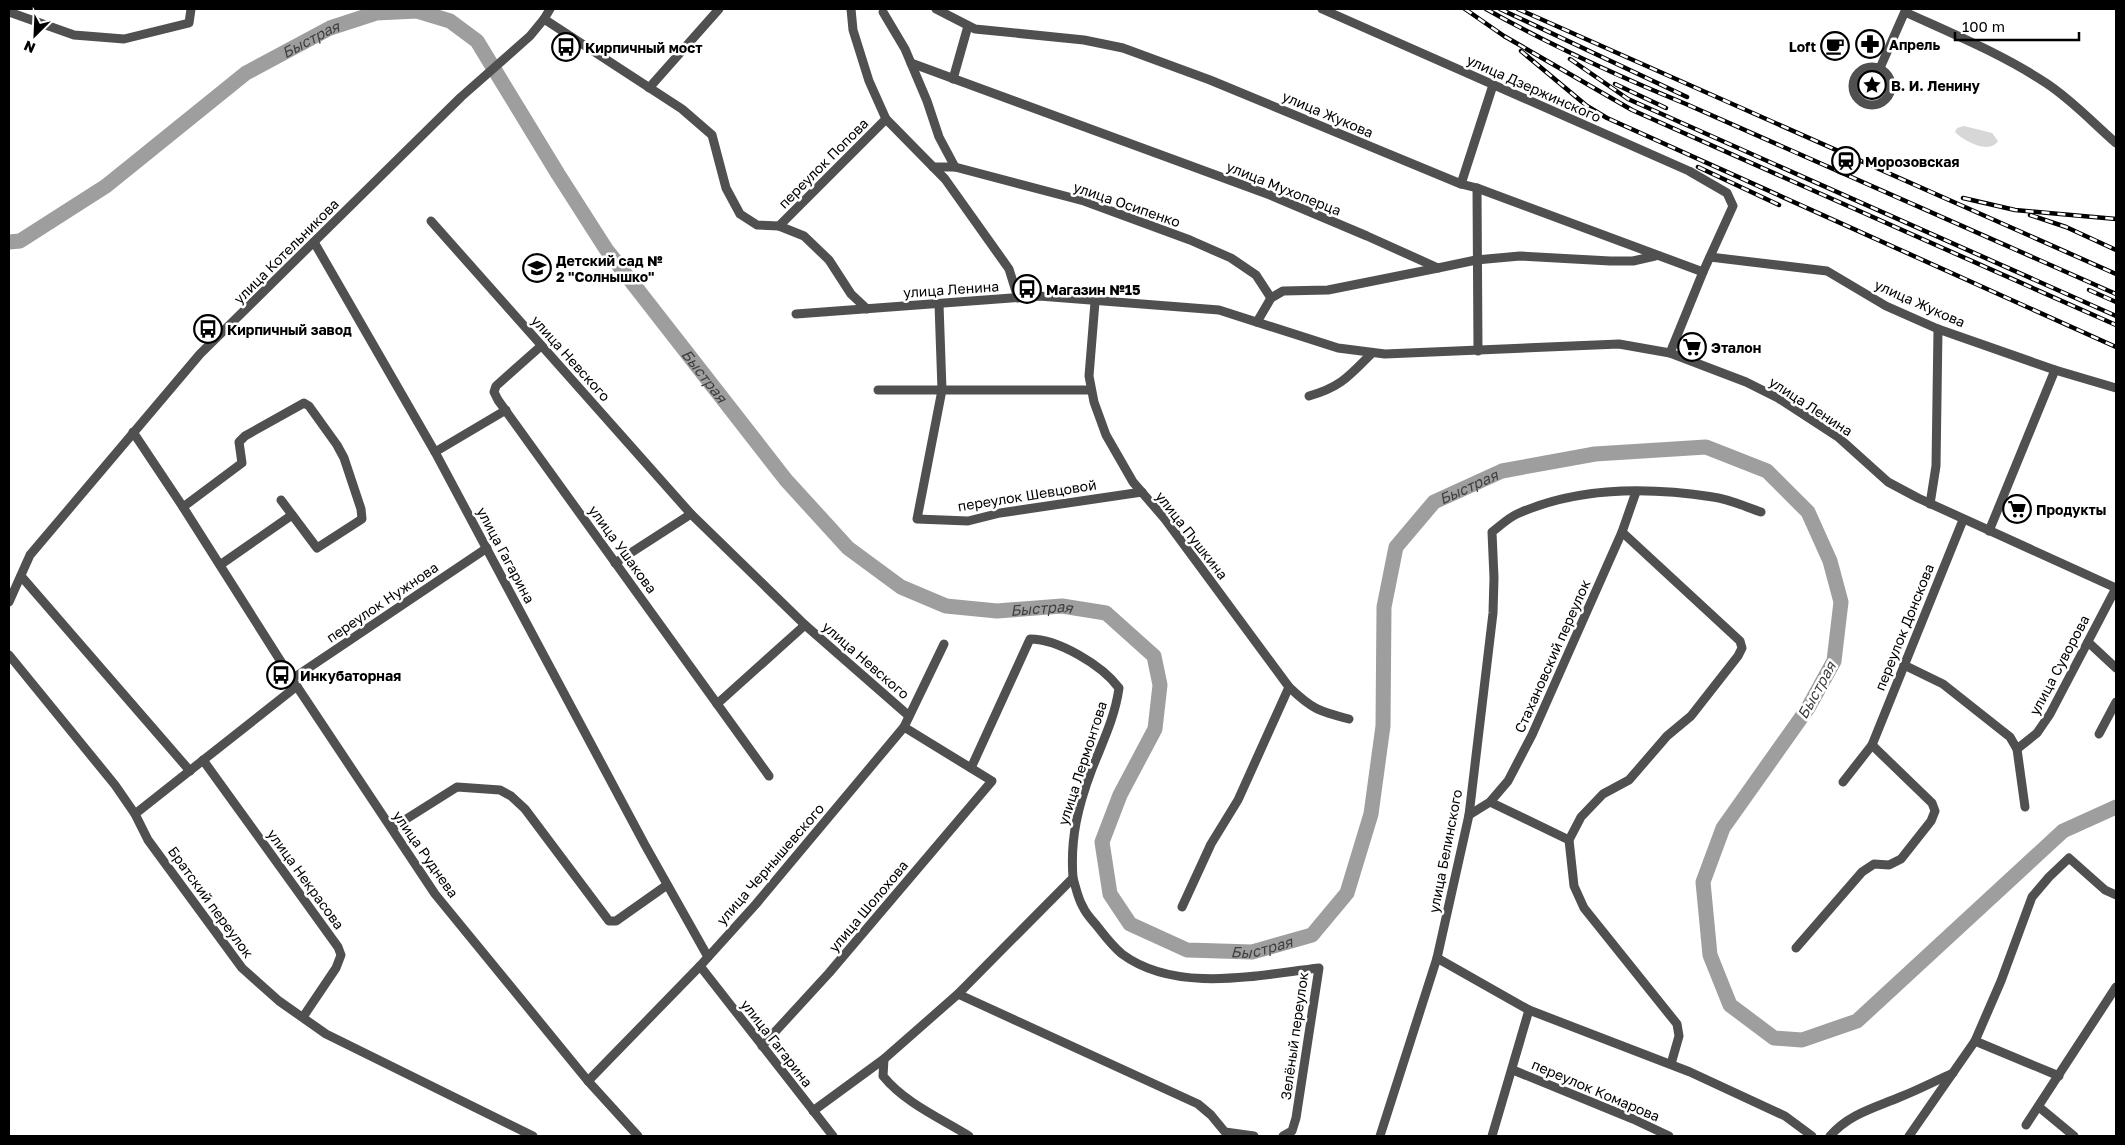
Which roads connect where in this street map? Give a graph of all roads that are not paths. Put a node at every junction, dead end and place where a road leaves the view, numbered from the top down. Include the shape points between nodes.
1 (191, 9) edge
2 (550, 9) edge
3 (719, 9) edge
4 (851, 9) edge
5 (936, 9) edge
6 (1322, 9) edge
7 (1905, 10) edge
8 (9, 12) edge
9 (883, 12) dead end
10 (544, 19) junction
11 (968, 26) junction
12 (911, 63) junction
13 (1880, 68) junction
14 (953, 79) junction
15 (1493, 85) junction
16 (649, 88) junction
17 (886, 119) junction
18 (2116, 143) edge
19 (933, 167) junction
20 (955, 167) junction
21 (1461, 184) junction
22 (1477, 188) junction
23 (431, 221) dead end
24 (779, 226) junction
25 (314, 242) junction
26 (1656, 256) junction
27 (1710, 257) junction
28 (1476, 260) junction
29 (1438, 268) junction
30 (1703, 272) junction
31 (1018, 298) junction
32 (1271, 298) junction
33 (1095, 302) junction
34 (940, 304) junction
35 (867, 309) junction
36 (796, 314) dead end
37 (1257, 322) junction
38 (1938, 329) junction
39 (542, 346) junction
40 (1478, 351) junction
41 (1372, 353) junction
42 (1670, 353) junction
43 (2055, 370) junction
44 (2116, 388) edge
45 (878, 390) dead end
46 (942, 390) junction
47 (1091, 390) junction
48 (1309, 396) dead end
49 (506, 410) junction
50 (133, 432) junction
51 (435, 452) junction
52 (1142, 492) junction
53 (1636, 492) junction
54 (281, 500) dead end
55 (1930, 504) junction
56 (183, 507) junction
57 (1761, 512) dead end
58 (691, 514) junction
59 (292, 515) junction
60 (1963, 520) junction
61 (1989, 531) junction
62 (1622, 532) junction
63 (487, 548) junction
64 (615, 562) junction
65 (220, 565) junction
66 (21, 576) junction
67 (2116, 588) edge
68 (9, 602) edge
69 (805, 625) junction
70 (2088, 642) junction
71 (944, 644) dead end
72 (9, 655) edge
73 (1904, 665) junction
74 (2116, 668) edge
75 (295, 683) junction
76 (1290, 687) junction
77 (2116, 702) edge
78 (717, 704) junction
79 (909, 716) junction
80 (1349, 719) dead end
81 (904, 727) junction
82 (2099, 734) dead end
83 (1872, 745) junction
84 (2018, 749) junction
85 (204, 760) junction
86 (971, 768) junction
87 (190, 771) junction
88 (769, 776) dead end
89 (1843, 782) dead end
90 (1490, 802) junction
91 (2025, 807) dead end
92 (135, 814) junction
93 (1469, 815) junction
94 (392, 828) junction
95 (1569, 840) junction
96 (1074, 878) junction
97 (667, 885) junction
98 (2116, 895) edge
99 (1182, 907) dead end
100 (1796, 948) dead end
101 (708, 956) junction
102 (1436, 958) junction
103 (700, 966) junction
104 (2116, 987) edge
105 (958, 994) junction
106 (1530, 1010) junction
107 (302, 1017) junction
108 (1975, 1040) junction
109 (762, 1046) junction
110 (884, 1059) junction
111 (1671, 1064) junction
112 (1512, 1070) junction
113 (1954, 1073) junction
114 (2059, 1076) junction
115 (588, 1081) junction
116 (2038, 1107) junction
117 (813, 1112) junction
118 (2026, 1125) dead end
119 (1224, 1134) edge
120 (533, 1136) edge
121 (638, 1136) edge
122 (833, 1136) edge
123 (969, 1136) edge
124 (1254, 1136) edge
125 (1283, 1136) edge
126 (1380, 1136) edge
127 (1492, 1136) edge
128 (1669, 1136) edge
129 (1812, 1136) edge
130 (1830, 1136) edge
131 (1909, 1136) edge
132 (2074, 1136) edge

1 - 8 street via 189,23 124,38 74,35
2 - 10 street, улица Котельникова
3 - 16 street
4 - 17 street via 855,39
5 - 11 street, улица Жукова
6 - 15 street, улица Дзержинского
7 - 13 street
7 - 18 street via 1986,48 2046,83 2075,104
9 - 12 street
10 - 16 street
10 - 25 street, улица Котельникова
11 - 14 street
11 - 21 street, улица Жукова via 1123,48 1238,91
12 - 14 street, улица Мухоперца
12 - 20 street via 939,137
13 - 13 street via 1870,66 1860,70 1854,78 1852,88 1856,98 1864,104 1874,106 1890,94 1892,84 1888,74
14 - 29 street, улица Мухоперца via 1270,195
15 - 21 street
15 - 27 street, улица Дзержинского via 1689,171 1727,193 1733,206
16 - 24 street via 682,108 712,135 726,188 740,214 757,226
17 - 19 street
17 - 24 street, переулок Попова
19 - 20 street, улица Осипенко
19 - 31 street via 945,179 1008,269
20 - 32 street, улица Осипенко via 1084,201 1190,240 1231,258 1256,275
21 - 22 street, улица Жукова
22 - 26 street, улица Жукова
22 - 28 street
23 - 39 street, улица Невского
24 - 35 street via 804,236 829,260 851,294
25 - 50 street, улица Котельникова via 200,354
25 - 51 street, улица Гагарина
26 - 28 street via 1633,261 1520,256
26 - 30 street, улица Жукова
27 - 30 street
27 - 38 street, улица Жукова via 1826,271 1886,306
28 - 29 street
28 - 40 street
29 - 32 street via 1328,290 1283,291
30 - 42 street
31 - 33 street, улица Ленина via 1039,296
31 - 34 street, улица Ленина
32 - 37 street
33 - 37 street, улица Ленина via 1219,310
33 - 47 street, улица Пушкина via 1089,376
34 - 35 street, улица Ленина
34 - 46 street
35 - 36 street, улица Ленина
37 - 41 street, улица Ленина via 1338,348
38 - 43 street, улица Жукова
38 - 55 street via 1936,466
39 - 49 street, улица Ушакова via 496,386 494,392
39 - 58 street, улица Невского
40 - 41 street, улица Ленина
40 - 42 street, улица Ленина via 1619,344
41 - 48 street via 1346,379 1329,390
42 - 55 street, улица Ленина via 1778,398 1838,437 1888,482
43 - 44 street, улица Жукова
43 - 61 street
45 - 46 street
46 - 47 street
46 - 52 street, переулок Шевцовой via 917,519 968,521 1000,513
47 - 52 street, улица Пушкина via 1106,435
49 - 51 street
49 - 64 street, улица Ушакова
50 - 56 street, улица Руднева
50 - 66 street, улица Котельникова via 30,555
51 - 63 street, улица Гагарина
52 - 76 street, улица Пушкина
53 - 57 street via 1715,497
53 - 62 street, Стахановский переулок
53 - 93 street, улица Белинского via 1614,490 1582,494 1545,504 1515,514 1492,532 1493,613
54 - 59 street
55 - 60 street, улица Ленина
56 - 59 street via 242,463 240,442 245,436 304,403 338,445 362,519 317,548
56 - 65 street, улица Руднева
58 - 64 street
58 - 69 street, улица Невского
59 - 65 street
60 - 61 street, улица Ленина
60 - 73 street, переулок Донскова
61 - 67 street, улица Ленина
62 - 90 street, Стахановский переулок via 1532,735 1508,781
62 - 95 street via 1740,641 1742,648 1690,716 1667,736 1629,780 1603,794 1581,818
63 - 75 street, переулок Нужнова
63 - 97 street, улица Гагарина
64 - 78 street, улица Ушакова
65 - 75 street, улица Руднева
66 - 68 street, улица Котельникова
66 - 87 street
67 - 70 street, улица Суворова
69 - 78 street, улица Невского
69 - 79 street, улица Невского
70 - 74 street
70 - 84 street, улица Суворова via 2050,714 2037,733
71 - 79 street, улица Чернышевского
72 - 92 street, Братский переулок
73 - 83 street, переулок Донскова
73 - 84 street via 1943,684 2010,737
75 - 85 street, переулок Нужнова
75 - 94 street, улица Руднева
76 - 80 street, улица Пушкина via 1321,712
76 - 99 street via 1238,800 1211,844
77 - 82 street
78 - 88 street, улица Ушакова
79 - 81 street, улица Чернышевского
81 - 86 street
81 - 101 street, улица Чернышевского via 756,904
83 - 89 street, переулок Донскова
83 - 100 street via 1932,803 1935,811 1902,859 1889,865 1874,864 1862,872
84 - 91 street
85 - 87 street, переулок Нужнова
85 - 107 street, улица Некрасова via 338,947 341,955 336,968
86 - 96 street, улица Лермонтова via 1030,639 1042,639 1058,645 1111,678 1118,688 1117,704 1074,828
86 - 109 street, улица Шолохова via 992,781 829,973
87 - 92 street, переулок Нужнова
90 - 93 street, Стахановский переулок
90 - 95 street
92 - 107 street, Братский переулок via 148,840 242,968
93 - 102 street, улица Белинского
94 - 97 street via 457,787 500,790 525,809 609,921 616,921
94 - 115 street, улица Руднева via 435,894
95 - 111 street via 1574,886 1584,908 1677,1024 1679,1036
96 - 105 street
96 - 125 street, Зелёный переулок via 1083,907 1105,936 1122,954 1145,966 1170,975 1192,978 1237,978 1319,968 1296,1118 1292,1131
97 - 101 street, улица Гагарина
98 - 108 street via 2105,890 2069,858 2049,877 2032,897
101 - 103 street, улица Чернышевского
102 - 106 street
102 - 126 street, улица Белинского
103 - 109 street, улица Гагарина
103 - 115 street, улица Чернышевского
104 - 114 street
105 - 110 street
105 - 119 street via 1198,1104 1212,1116
106 - 111 street
106 - 112 street
107 - 120 street, Братский переулок via 326,1034
108 - 113 street
108 - 114 street
109 - 117 street, улица Гагарина
110 - 117 street
110 - 123 street via 883,1076 891,1086
111 - 129 street via 1786,1116
112 - 127 street
112 - 128 street, переулок Комарова
113 - 130 street via 1861,1112
113 - 131 street
114 - 116 street
115 - 121 street, улица Руднева
116 - 118 street
116 - 132 street
117 - 122 street, улица Гагарина
119 - 124 street

